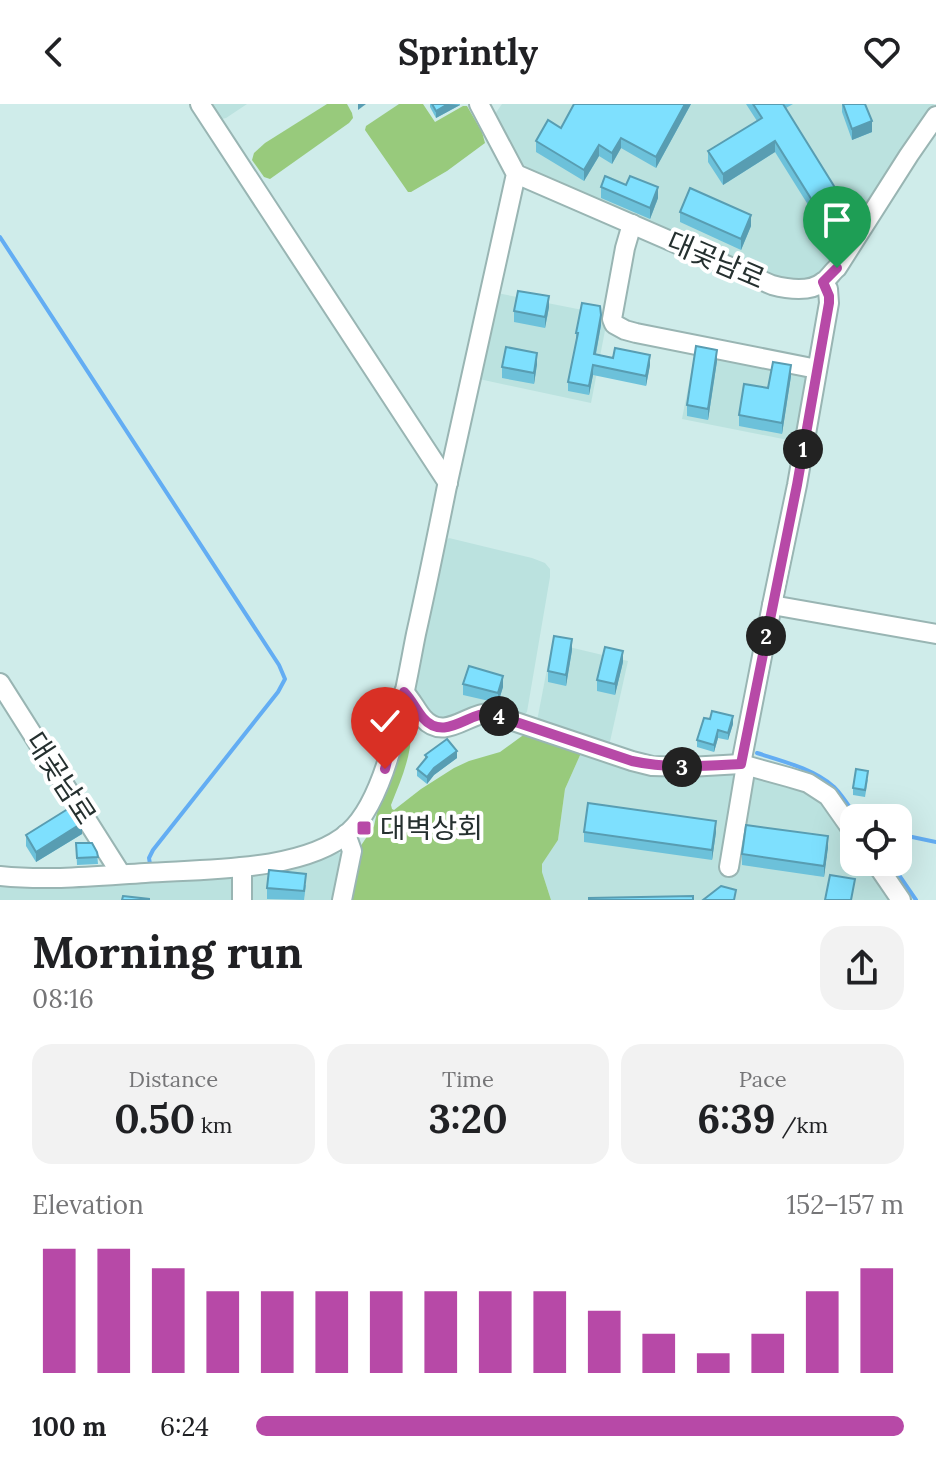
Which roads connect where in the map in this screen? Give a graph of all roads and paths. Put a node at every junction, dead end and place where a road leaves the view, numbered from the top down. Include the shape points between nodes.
1 (200, 104) edge
2 (479, 104) edge
3 (936, 116) edge
4 (516, 174) junction
5 (632, 224) junction
6 (823, 282) junction
7 (817, 369) junction
8 (448, 483) junction
9 (772, 605) junction
10 (936, 634) edge
11 (0, 683) edge
12 (404, 692) junction
13 (744, 765) junction
14 (840, 813) edge
15 (346, 834) junction
16 (242, 867) junction
17 (729, 867) dead end
18 (121, 874) junction
19 (0, 876) edge
20 (885, 876) edge
21 (242, 900) edge
22 (342, 900) edge
23 (901, 900) edge

1 - 8 street
2 - 4 street
3 - 6 street
4 - 5 street, 대곶남로
4 - 8 street
5 - 6 street, 대곶남로 via 772,285 798,289
5 - 7 street via 614,324
6 - 7 street via 829,303
7 - 9 street
8 - 12 street
9 - 10 street
9 - 13 street
11 - 18 street, 대곶남로
12 - 13 street via 423,719 437,726 454,726 489,713 642,764
12 - 15 street via 376,793
13 - 14 street via 819,789
13 - 17 street
15 - 16 street via 303,855
15 - 22 street via 352,851
16 - 18 street
16 - 21 street
18 - 19 street
20 - 23 street

